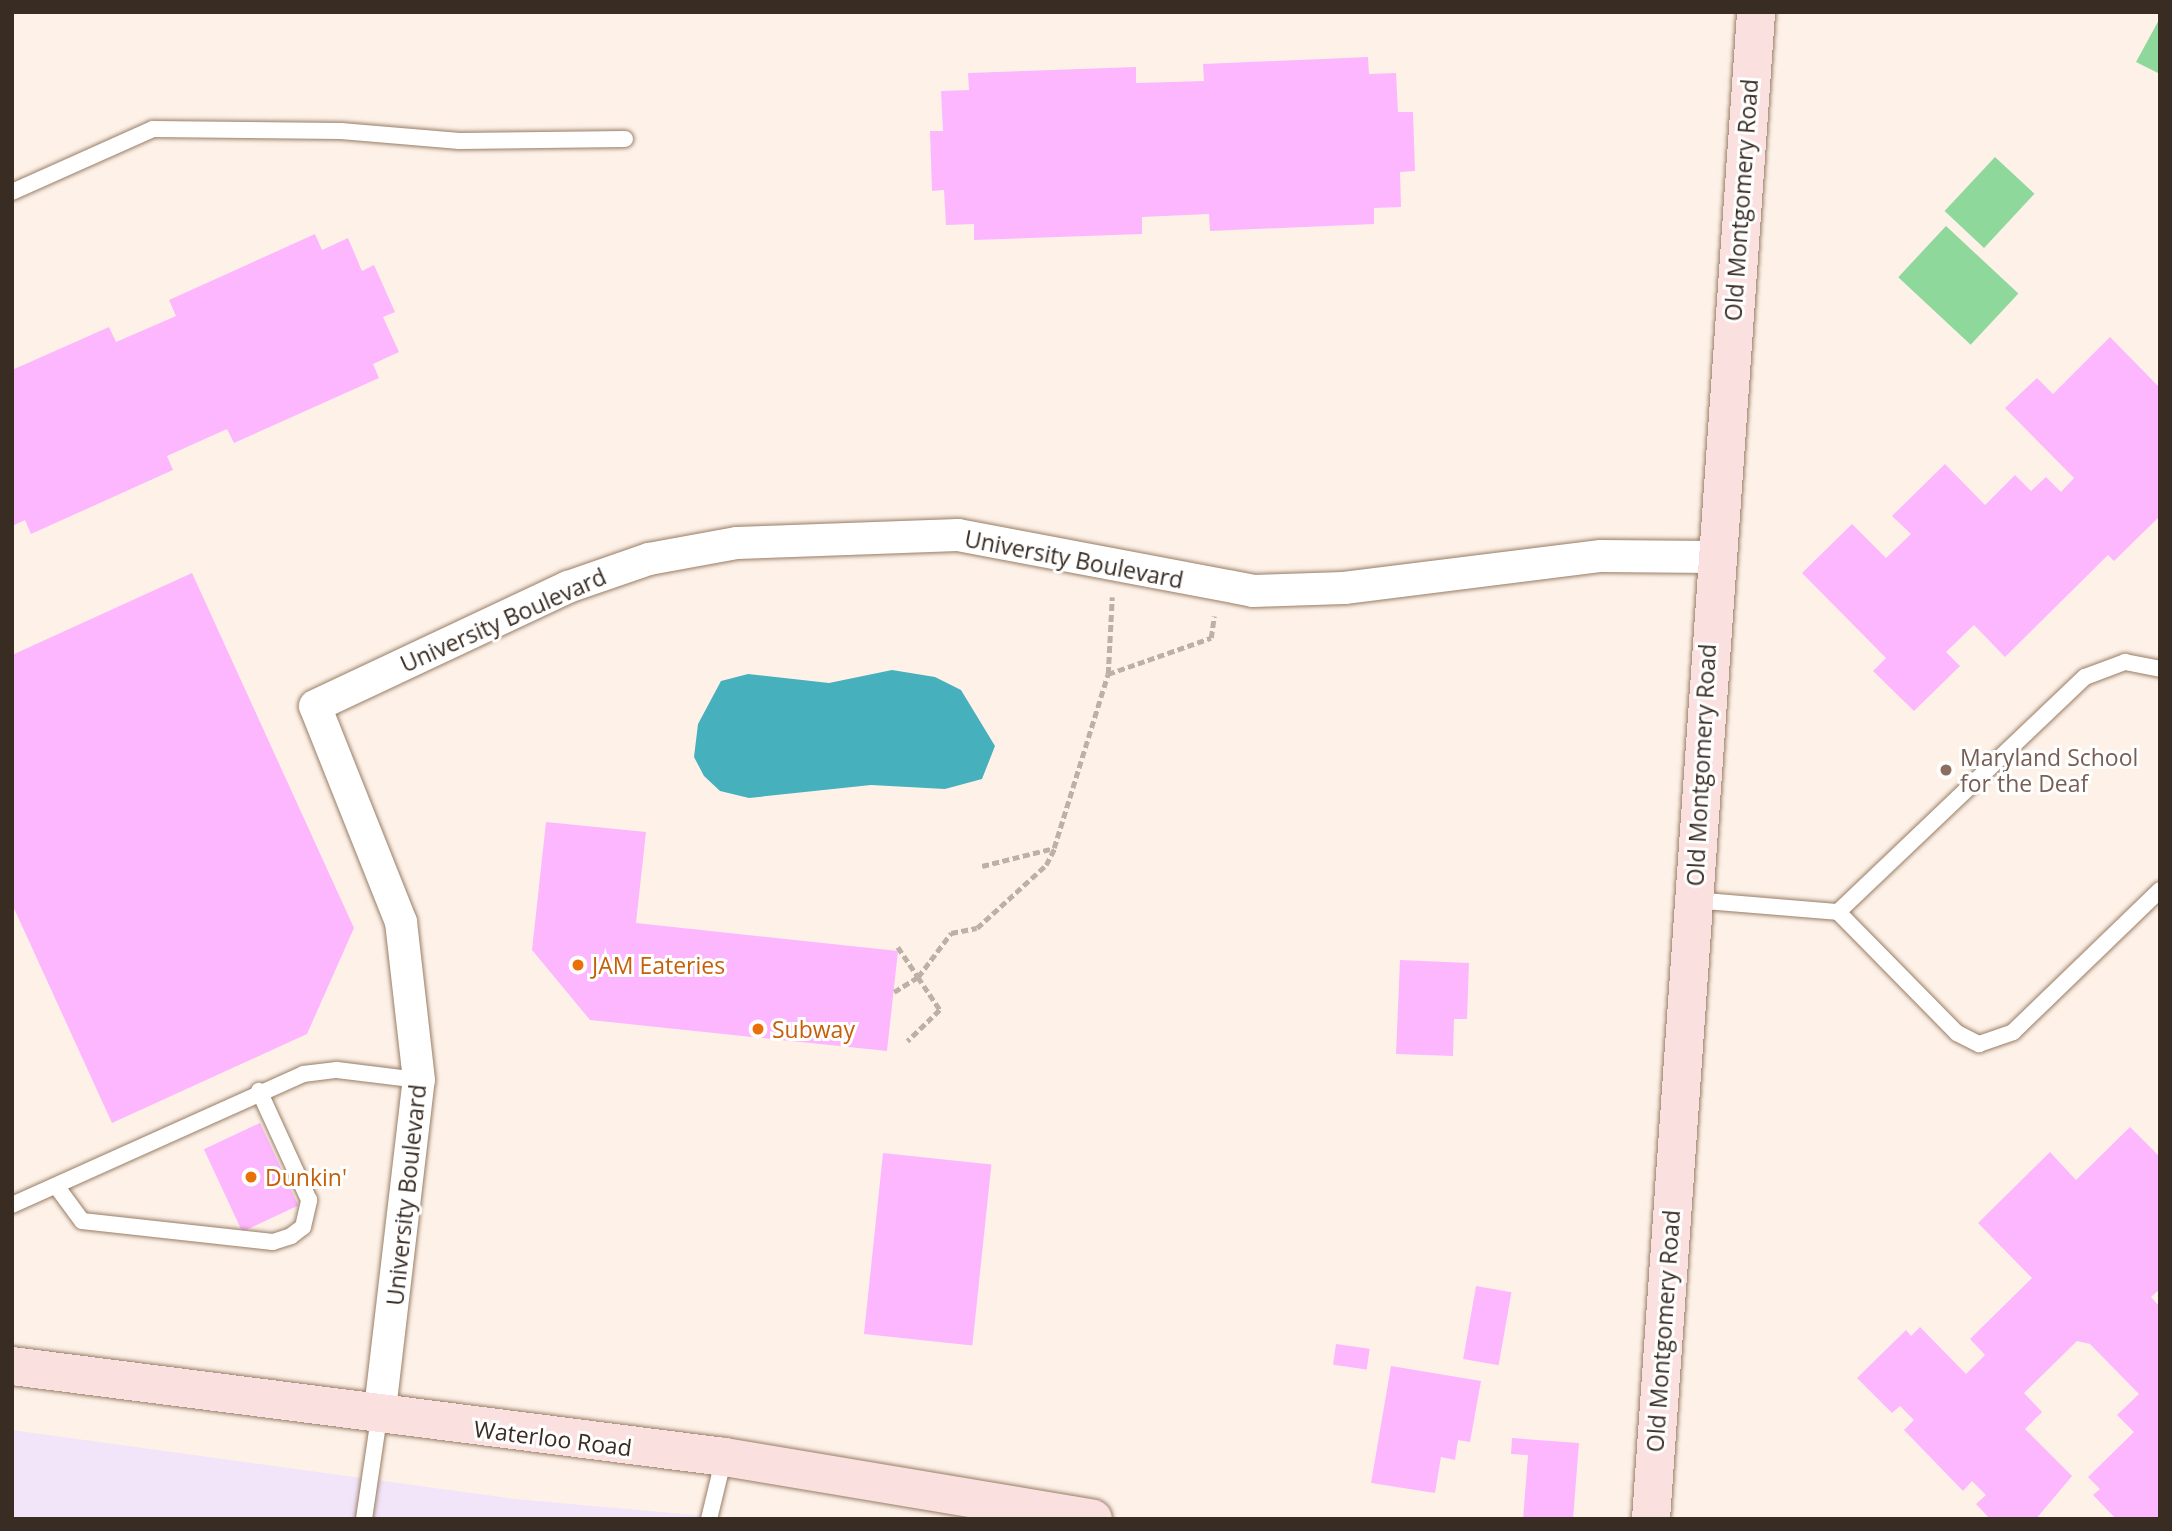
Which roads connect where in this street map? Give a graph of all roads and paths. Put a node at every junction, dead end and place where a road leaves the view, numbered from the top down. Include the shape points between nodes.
1 (1756, 12) edge
2 (625, 139) dead end
3 (12, 192) edge
4 (1713, 557) junction
5 (1114, 568) junction
6 (1217, 587) junction
7 (2160, 669) edge
8 (1108, 674) junction
9 (1054, 848) junction
10 (982, 866) dead end
11 (2160, 890) edge
12 (1692, 900) junction
13 (1838, 912) junction
14 (898, 947) dead end
15 (918, 977) junction
16 (894, 992) dead end
17 (908, 1041) dead end
18 (419, 1080) junction
19 (260, 1091) junction
20 (57, 1187) junction
21 (12, 1205) edge
22 (12, 1367) edge
23 (379, 1418) junction
24 (724, 1457) junction
25 (971, 1508) edge
26 (364, 1519) edge
27 (709, 1519) edge
28 (1093, 1519) edge
29 (1651, 1519) edge

1 - 4 street, Old Montgomery Road
2 - 3 lane via 460,141 341,131 153,129
4 - 6 street, University Boulevard via 1601,556 1344,588
4 - 12 street, Old Montgomery Road
5 - 6 street, University Boulevard
5 - 8 path
5 - 18 street, University Boulevard via 958,535 737,543 649,559 568,587 315,706 401,922
6 - 8 path via 1211,638
7 - 13 lane via 2125,662 2085,677
8 - 9 path
9 - 10 path via 1023,861
9 - 15 path via 1046,865 977,928 951,933
11 - 13 lane via 2012,1032 1979,1044 1956,1033
12 - 13 lane
12 - 29 street, Old Montgomery Road
14 - 15 path
15 - 16 path
15 - 17 path via 940,1010
18 - 19 lane via 337,1070 303,1074
18 - 23 street, University Boulevard
19 - 20 lane
19 - 20 lane via 309,1200 307,1221 291,1236 273,1242 82,1221
20 - 21 lane
22 - 23 street, Waterloo Road
23 - 24 street, Waterloo Road
23 - 26 lane
24 - 25 street, Waterloo Road
24 - 27 lane
25 - 28 street, Waterloo Road

